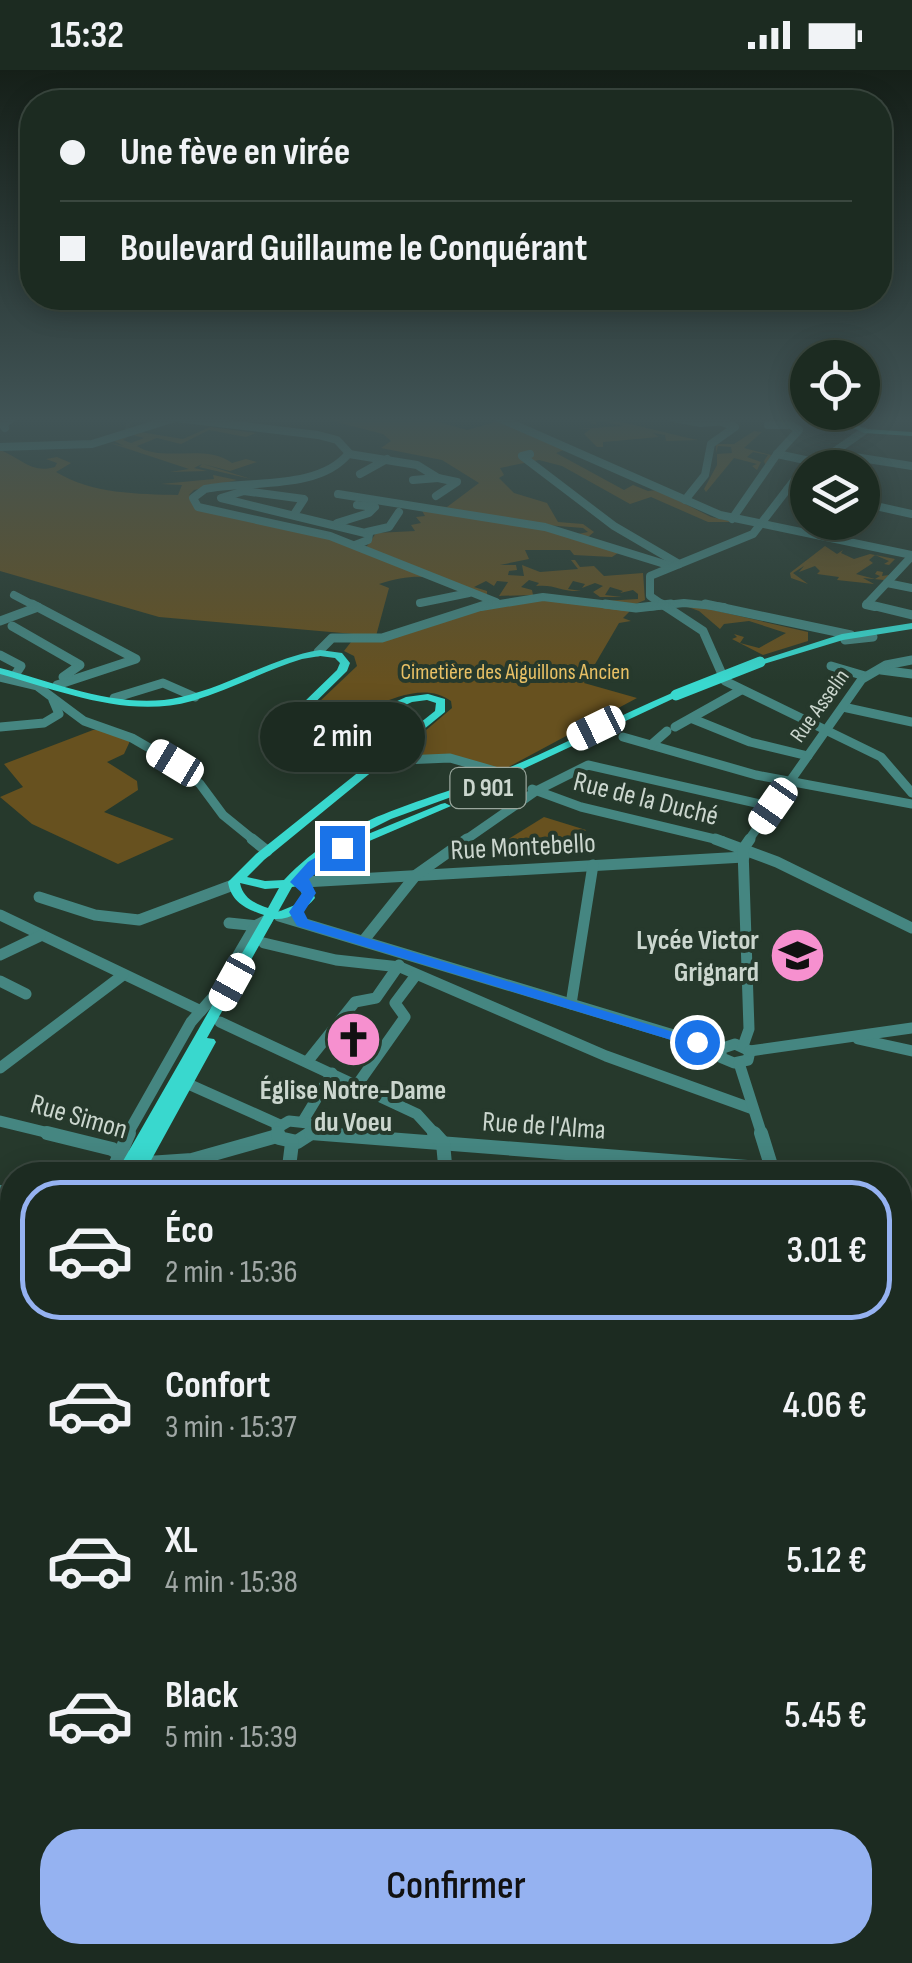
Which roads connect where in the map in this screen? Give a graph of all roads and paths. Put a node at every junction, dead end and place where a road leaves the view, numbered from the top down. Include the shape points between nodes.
1 (201, 506) edge
2 (259, 506) edge
3 (300, 506) edge
4 (371, 506) edge
5 (436, 506) edge
6 (587, 506) edge
7 (702, 506) edge
8 (740, 506) edge
9 (775, 506) edge
10 (880, 507) edge
11 (399, 512) dead end
12 (294, 513) junction
13 (912, 514) edge
14 (732, 518) junction
15 (336, 523) junction
16 (762, 525) junction
17 (367, 532) junction
18 (355, 545) junction
19 (912, 555) edge
20 (679, 567) junction
21 (887, 583) junction
22 (912, 588) edge
23 (471, 592) junction
24 (14, 596) dead end
25 (651, 598) junction
26 (496, 602) junction
27 (420, 603) dead end
28 (662, 605) junction
29 (38, 607) junction
30 (636, 608) junction
31 (16, 615) junction
32 (912, 615) edge
33 (0, 622) edge
34 (12, 626) junction
35 (912, 628) edge
36 (0, 630) edge
37 (817, 630) junction
38 (873, 637) junction
39 (844, 638) junction
40 (344, 639) junction
41 (318, 652) junction
42 (333, 654) junction
43 (4, 657) edge
44 (912, 660) edge
45 (766, 663) junction
46 (831, 666) dead end
47 (876, 669) junction
48 (0, 674) edge
49 (912, 674) edge
50 (15, 675) junction
51 (865, 676) junction
52 (60, 683) junction
53 (741, 690) junction
54 (195, 697) junction
55 (679, 697) junction
56 (114, 698) junction
57 (59, 700) junction
58 (843, 707) junction
59 (693, 719) junction
60 (912, 722) edge
61 (0, 728) edge
62 (826, 731) junction
63 (623, 737) dead end
64 (651, 745) junction
65 (808, 756) junction
66 (380, 761) junction
67 (496, 770) dead end
68 (790, 781) junction
69 (908, 783) edge
70 (534, 790) junction
71 (912, 792) edge
72 (912, 804) edge
73 (773, 806) junction
74 (267, 852) junction
75 (744, 853) junction
76 (593, 865) junction
77 (416, 875) junction
78 (237, 880) junction
79 (296, 882) junction
80 (264, 885) junction
81 (38, 897) dead end
82 (243, 902) junction
83 (0, 916) edge
84 (300, 916) junction
85 (229, 924) dead end
86 (267, 924) junction
87 (912, 928) edge
88 (40, 936) junction
89 (364, 940) junction
90 (404, 953) junction
91 (0, 956) edge
92 (400, 968) junction
93 (117, 972) junction
94 (416, 975) junction
95 (0, 981) edge
96 (26, 994) dead end
97 (571, 1004) junction
98 (201, 1011) junction
99 (220, 1022) junction
100 (912, 1028) edge
101 (849, 1038) junction
102 (720, 1049) junction
103 (746, 1049) junction
104 (912, 1052) edge
105 (307, 1062) junction
106 (739, 1063) junction
107 (0, 1068) edge
108 (332, 1074) junction
109 (186, 1083) junction
110 (357, 1085) junction
111 (753, 1109) junction
112 (0, 1121) edge
113 (307, 1127) junction
114 (279, 1130) junction
115 (292, 1143) junction
116 (443, 1143) junction
117 (634, 1158) junction
118 (135, 1162) edge
119 (140, 1162) edge
120 (142, 1162) edge
121 (142, 1162) edge
122 (152, 1162) edge
123 (290, 1162) edge
124 (445, 1162) edge
125 (634, 1162) edge
126 (674, 1162) edge
127 (770, 1162) edge

1 - 18 street
2 - 12 street
3 - 12 street
4 - 15 street via 369,514
5 - 20 street via 546,527
6 - 20 street
7 - 14 street
8 - 14 street
9 - 16 street
10 - 13 street
11 - 17 street via 388,527
12 - 15 street
14 - 16 street
15 - 17 street
16 - 19 street
16 - 20 street
17 - 18 street via 369,538
18 - 23 street
19 - 21 street
20 - 25 street via 649,577
21 - 22 street
21 - 32 street via 866,606
23 - 26 street
23 - 27 street
24 - 29 street
25 - 28 street
25 - 30 street
26 - 30 street via 557,597
26 - 40 street via 387,637
28 - 30 street
28 - 37 street via 734,608
28 - 53 street via 707,636 719,676
29 - 31 street
29 - 52 street via 136,659
31 - 33 street
31 - 34 street via 24,622
34 - 36 street
34 - 52 street via 80,665
35 - 38 main road, D 901
35 - 39 main road, D 901
37 - 39 main road
37 - 45 main road via 816,642
38 - 39 street
38 - 45 main road, D 901
39 - 45 main road
40 - 41 street via 329,639
40 - 42 street
41 - 42 main road
41 - 54 main road
42 - 66 main road via 343,669 274,741 305,745 407,700 441,701 440,712
43 - 50 street via 22,667
44 - 47 street, Rue Asselin
45 - 55 main road, D 901, bridge
46 - 51 street
47 - 49 street
47 - 51 street, Rue Asselin
48 - 50 main road
48 - 57 street
50 - 52 main road
51 - 58 street, Rue Asselin
52 - 56 main road
53 - 59 street
53 - 62 street
54 - 56 main road via 156,704
54 - 56 street via 163,684
55 - 79 main road, D 901 via 342,848
55 - 79 main road, D 901 via 332,841 305,861
57 - 61 street via 52,701 54,718
57 - 74 street via 84,721 132,738 183,769
58 - 60 street
58 - 62 street, Rue Asselin
59 - 64 street
59 - 65 street
62 - 65 street, Rue Asselin
62 - 69 street via 881,758
63 - 64 street
64 - 68 street
65 - 68 street, Rue Asselin
66 - 67 street via 450,758
66 - 74 main road
68 - 72 street
68 - 73 street, Rue Asselin
69 - 71 street
70 - 73 street via 588,765
70 - 75 street, Rue de la Duché
70 - 77 street
73 - 75 street, Rue Asselin
74 - 78 main road
75 - 76 street, Rue Montebello
75 - 87 street, Rue de la Duché
75 - 103 street
76 - 77 street, Rue Montebello
76 - 97 street
77 - 79 street, Rue Montebello
77 - 89 street
78 - 80 main road
78 - 81 street via 147,918 114,919
78 - 82 main road
79 - 80 main road
79 - 84 main road via 308,898
79 - 86 main road, D 901
80 - 82 main road
82 - 86 main road
83 - 88 street
84 - 86 main road
84 - 89 street
85 - 86 street
86 - 92 street via 336,960
86 - 98 street
86 - 99 main road, D 901
86 - 120 main road, D 901
88 - 91 street
88 - 93 street
89 - 90 street
90 - 92 street
90 - 97 street
92 - 94 street
92 - 105 street via 374,1000 354,1002
93 - 98 street
93 - 107 street
94 - 110 street via 396,1006 406,1017
94 - 111 street via 606,1056
95 - 96 street
97 - 102 street
98 - 119 street via 135,1120
99 - 105 street
99 - 109 main road, D 901
100 - 101 street
101 - 103 street
101 - 104 street
102 - 103 street
102 - 106 street via 725,1060
103 - 106 street via 750,1058
105 - 108 street
106 - 111 street
108 - 110 street
108 - 113 street
109 - 114 street
109 - 121 main road, D 901
110 - 116 street via 417,1114
111 - 127 street
112 - 118 street, Rue Simon via 112,1149
113 - 114 street, Rue de l'Alma
113 - 115 street via 302,1141
113 - 116 street, Rue de l'Alma
114 - 115 street
114 - 122 street, Rue de l'Alma
115 - 123 street
116 - 117 street, Rue de l'Alma
116 - 124 street
117 - 125 street
117 - 126 street, Rue de l'Alma

